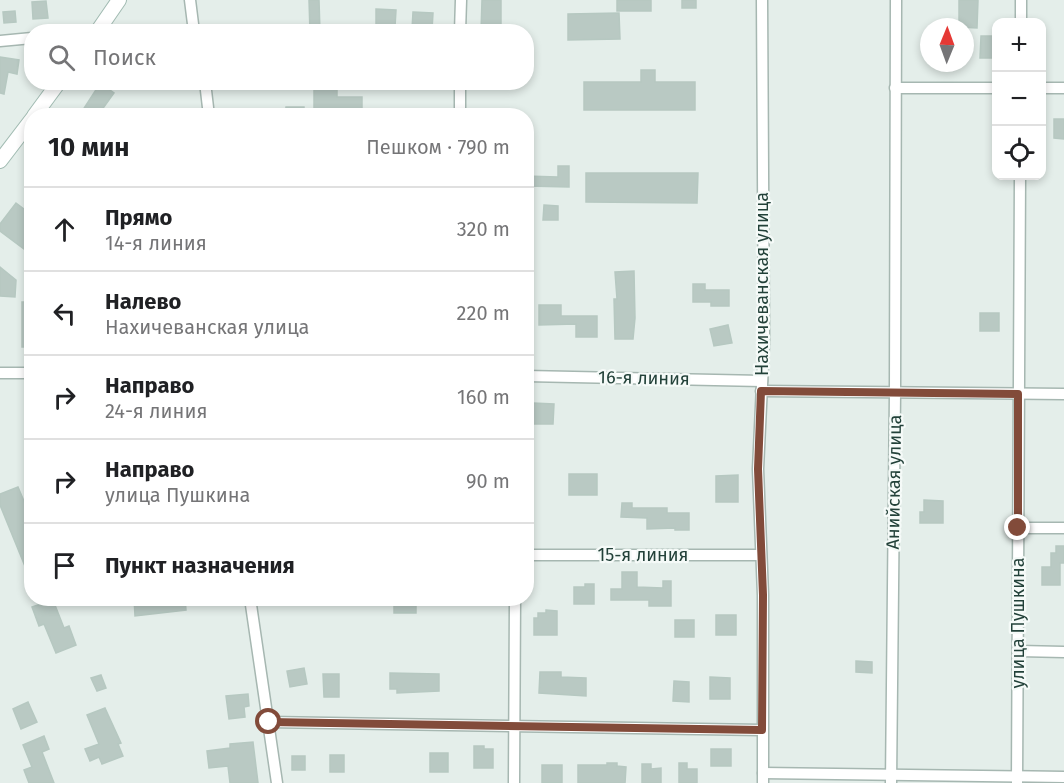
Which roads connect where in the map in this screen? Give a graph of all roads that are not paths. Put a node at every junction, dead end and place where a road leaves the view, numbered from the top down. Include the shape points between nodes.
1 (119, 0) edge
2 (190, 0) edge
3 (461, 0) edge
4 (762, 0) edge
5 (896, 0) edge
6 (1021, 0) edge
7 (1021, 18) edge
8 (102, 24) edge
9 (193, 24) edge
10 (460, 24) edge
11 (24, 39) edge
12 (0, 41) edge
13 (895, 88) junction
14 (992, 88) edge
15 (1046, 88) edge
16 (1064, 88) edge
17 (53, 90) edge
18 (206, 90) edge
19 (460, 90) edge
20 (40, 108) edge
21 (208, 108) edge
22 (460, 108) edge
23 (24, 129) edge
24 (0, 161) edge
25 (1020, 180) edge
26 (0, 373) edge
27 (24, 373) edge
28 (534, 376) edge
29 (762, 386) junction
30 (895, 393) junction
31 (1018, 394) junction
32 (1064, 394) edge
33 (1018, 528) junction
34 (1064, 528) edge
35 (534, 555) edge
36 (760, 555) junction
37 (251, 606) edge
38 (515, 606) edge
39 (1019, 651) junction
40 (1064, 652) edge
41 (269, 722) junction
42 (513, 727) junction
43 (762, 730) junction
44 (1064, 777) edge
45 (763, 778) edge
46 (891, 779) edge
47 (1017, 780) edge
48 (277, 783) edge
49 (514, 783) edge

1 - 8 street
2 - 9 street
3 - 10 street
4 - 29 street, Нахичеванская улица
5 - 13 street, Анийская улица
6 - 7 street
11 - 12 street
13 - 14 street
13 - 30 street, Анийская улица
15 - 16 street
17 - 20 street
18 - 21 street
19 - 22 street
23 - 24 street
25 - 31 street, улица Пушкина
26 - 27 street
28 - 29 street, 16-я линия
29 - 30 street, 16-я линия
29 - 36 street, Нахичеванская улица via 758,469
30 - 31 street, 16-я линия
30 - 46 street, Анийская улица
31 - 32 street, 16-я линия
31 - 33 street, улица Пушкина
33 - 34 street
33 - 39 street, улица Пушкина
35 - 36 street, 15-я линия
36 - 43 street, Нахичеванская улица
37 - 41 street
38 - 42 street
39 - 40 street
39 - 47 street, улица Пушкина
41 - 42 street
41 - 48 street
42 - 43 street
42 - 49 street
43 - 45 street, Нахичеванская улица
44 - 47 street
45 - 46 street
46 - 47 street

